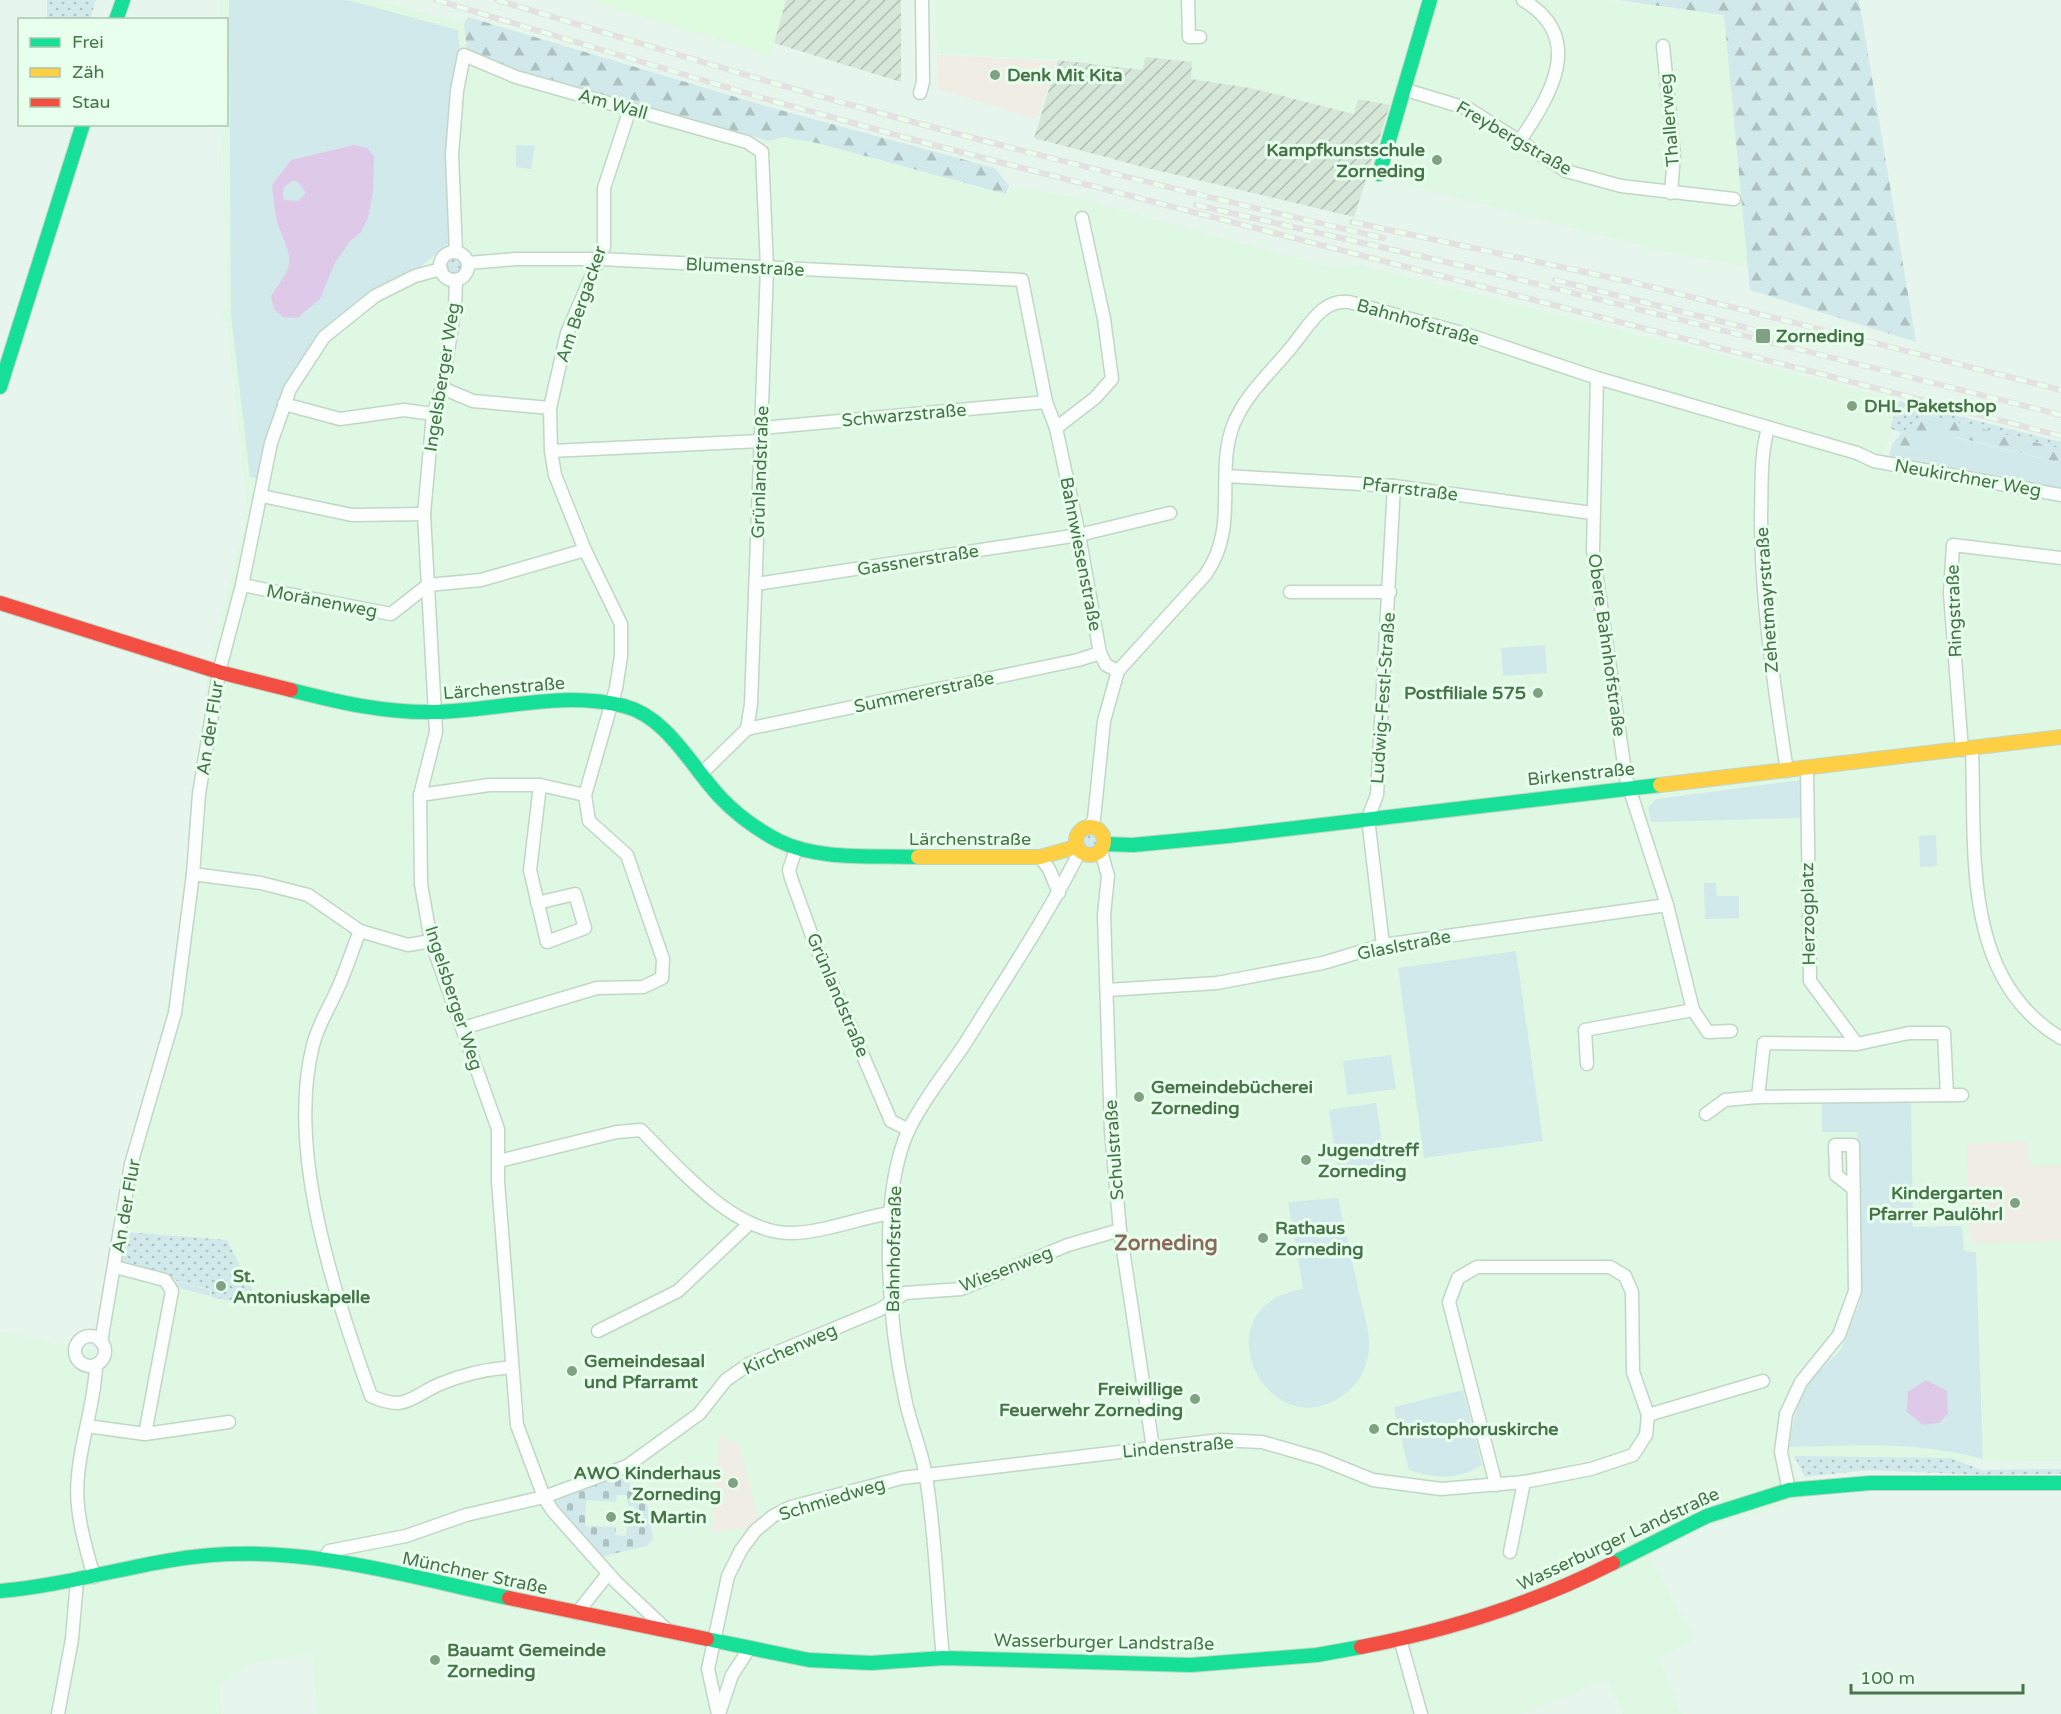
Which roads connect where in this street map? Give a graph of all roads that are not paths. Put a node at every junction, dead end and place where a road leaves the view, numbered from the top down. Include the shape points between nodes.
1 (123, 0) edge
2 (922, 0) edge
3 (1188, 0) edge
4 (1431, 0) edge
5 (1523, 0) edge
6 (117, 18) edge
7 (1200, 37) dead end
8 (1664, 46) dead end
9 (1403, 88) junction
10 (920, 93) dead end
11 (630, 109) junction
12 (82, 126) edge
13 (1519, 142) junction
14 (762, 152) joint
15 (1379, 174) dead end
16 (1671, 193) junction
17 (1734, 199) dead end
18 (1082, 218) dead end
19 (456, 252) junction
20 (600, 259) junction
21 (468, 263) junction
22 (767, 268) junction
23 (441, 269) junction
24 (456, 280) junction
25 (1022, 280) joint
26 (1597, 378) junction
27 (0, 387) edge
28 (442, 387) junction
29 (1046, 402) junction
30 (284, 404) junction
31 (550, 408) junction
32 (433, 414) junction
33 (1056, 428) junction
34 (1768, 428) junction
35 (761, 435) junction
36 (551, 451) junction
37 (1874, 461) joint
38 (1227, 476) junction
39 (1394, 486) junction
40 (2061, 495) edge
41 (262, 496) junction
42 (1170, 513) dead end
43 (1592, 513) junction
44 (424, 514) junction
45 (1079, 535) junction
46 (585, 550) junction
47 (2061, 558) edge
48 (756, 584) junction
49 (242, 585) junction
50 (428, 585) junction
51 (1290, 592) dead end
52 (1390, 592) junction
53 (0, 603) edge
54 (1100, 653) junction
55 (1118, 671) junction
56 (219, 672) junction
57 (612, 703) junction
58 (434, 712) junction
59 (747, 729) junction
60 (2061, 737) edge
61 (1967, 749) junction
62 (1807, 769) junction
63 (1787, 771) junction
64 (702, 773) junction
65 (540, 784) junction
66 (1629, 787) junction
67 (420, 795) junction
68 (585, 795) junction
69 (1368, 818) junction
70 (1090, 827) junction
71 (1103, 848) junction
72 (796, 849) junction
73 (1078, 849) junction
74 (1040, 857) junction
75 (193, 874) junction
76 (1059, 893) junction
77 (537, 903) junction
78 (1667, 905) junction
79 (360, 931) junction
80 (431, 941) junction
81 (1383, 945) junction
82 (1107, 990) junction
83 (1693, 1010) junction
84 (463, 1028) junction
85 (1731, 1030) dead end
86 (2061, 1038) edge
87 (1857, 1044) junction
88 (1587, 1064) dead end
89 (1947, 1095) junction
90 (1962, 1095) dead end
91 (1758, 1097) junction
92 (1707, 1114) dead end
93 (909, 1130) junction
94 (499, 1161) junction
95 (1854, 1189) dead end
96 (891, 1213) junction
97 (750, 1223) junction
98 (1120, 1230) junction
99 (115, 1267) junction
100 (891, 1302) junction
101 (598, 1331) dead end
102 (101, 1342) junction
103 (96, 1365) junction
104 (512, 1366) junction
105 (1762, 1381) dead end
106 (1648, 1415) junction
107 (229, 1422) dead end
108 (87, 1426) junction
109 (145, 1434) junction
110 (1153, 1448) junction
111 (926, 1475) junction
112 (1524, 1482) junction
113 (2061, 1483) edge
114 (1496, 1485) junction
115 (1790, 1490) junction
116 (544, 1497) junction
117 (1510, 1552) dead end
118 (324, 1559) junction
119 (608, 1574) junction
120 (94, 1577) junction
121 (77, 1581) junction
122 (0, 1591) edge
123 (577, 1613) junction
124 (672, 1633) junction
125 (1400, 1639) junction
126 (712, 1641) junction
127 (749, 1649) junction
128 (943, 1658) junction
129 (57, 1712) edge
130 (718, 1714) edge
131 (1421, 1714) edge

1 - 6 street
2 - 10 street
3 - 7 street via 1189,37
4 - 9 street
5 - 13 street via 1552,25 1558,68 1545,103
8 - 16 street, Thallerweg via 1674,155
9 - 13 street, Freybergstraße via 1469,109
9 - 15 street
11 - 14 street, Am Wall via 747,142
11 - 19 street, Am Wall via 516,76 464,55 452,155
11 - 20 street, Am Bergacker via 603,188 604,247
12 - 27 street
13 - 16 street, Freybergstraße via 1566,171 1621,186
14 - 22 street, Grünlandstraße
16 - 17 street, Freybergstraße
18 - 33 street via 1104,319 1112,379 1095,398
19 - 21 street via 464,255
19 - 23 street via 444,256
20 - 21 street, Blumenstraße
20 - 22 street, Blumenstraße
20 - 31 street, Am Bergacker via 567,333
21 - 24 street via 467,272
22 - 25 street, Blumenstraße
22 - 35 street, Grünlandstraße
23 - 24 street via 448,278
23 - 30 street, An der Flur via 415,276 375,296 324,337
24 - 28 street, Ingelsberger Weg
25 - 29 street, Bahnwiesenstraße
26 - 34 street, Bahnhofstraße
26 - 38 street, Bahnhofstraße via 1469,335 1340,301 1325,307 1251,393 1233,425
26 - 43 street, Obere Bahnhofstraße
28 - 31 street via 473,401
28 - 32 street, Ingelsberger Weg
29 - 33 street, Bahnwiesenstraße
29 - 35 street, Schwarzstraße
30 - 32 street via 340,420 404,410
30 - 41 street, An der Flur via 271,443
31 - 36 street, Am Bergacker
32 - 44 street, Ingelsberger Weg
33 - 45 street, Bahnwiesenstraße
34 - 37 street, Bahnhofstraße
34 - 63 street, Zehetmayrstraße via 1761,453 1761,553 1768,651
35 - 36 street, Schwarzstraße
35 - 48 street, Grünlandstraße
36 - 46 street, Am Bergacker via 555,475
37 - 40 street, Neukirchner Weg
38 - 39 street, Pfarrstraße
38 - 55 street, Bahnhofstraße via 1218,557
39 - 43 street, Pfarrstraße
39 - 52 street, Ludwig-Festl-Straße
41 - 44 street via 352,515
41 - 49 street, An der Flur
42 - 45 street, Gassnerstraße
43 - 66 street, Obere Bahnhofstraße via 1595,576
44 - 50 street, Ingelsberger Weg
45 - 48 street, Gassnerstraße
45 - 54 street, Bahnwiesenstraße
46 - 50 street via 481,580
46 - 57 street, Am Bergacker via 621,624 621,656
47 - 61 street, Ringstraße via 1953,545 1950,593
48 - 59 street, Grünlandstraße
49 - 50 street, Moränenweg via 391,614
49 - 56 street, An der Flur
50 - 58 street, Ingelsberger Weg
51 - 52 street, Ludwig-Festl-Straße
52 - 69 street, Ludwig-Festl-Straße via 1377,795
53 - 56 street, Lärchenstraße
54 - 55 street, Bahnwiesenstraße via 1106,665
54 - 59 street, Summererstraße
55 - 70 street, Bahnhofstraße via 1107,705
56 - 58 street, Lärchenstraße via 350,705
56 - 75 street, An der Flur via 199,794
57 - 58 street, Lärchenstraße via 550,700
57 - 64 street, Lärchenstraße via 652,719
57 - 68 street, Am Bergacker
58 - 67 street, Ingelsberger Weg via 436,732
59 - 64 street
60 - 61 street, Birkenstraße
61 - 62 street, Birkenstraße
61 - 86 street via 1983,931 1998,969 2024,1006
62 - 63 street, Birkenstraße
62 - 87 street, Herzogplatz via 1810,981
63 - 66 street, Birkenstraße
64 - 72 street, Lärchenstraße via 737,814 763,833
65 - 67 street via 489,785
65 - 68 street
65 - 77 street via 530,870
66 - 69 street, Birkenstraße
66 - 78 street, Obere Bahnhofstraße
67 - 80 street, Ingelsberger Weg via 421,884
68 - 84 street via 589,821 627,855 663,959 662,978 643,987 597,988
69 - 71 street, Birkenstraße
69 - 81 street, Ludwig-Festl-Straße
70 - 71 street via 1103,834
70 - 73 street via 1078,832
71 - 73 street via 1091,855
71 - 82 street, Schulstraße via 1108,876 1104,915
72 - 74 street, Lärchenstraße via 836,856
72 - 93 street, Grünlandstraße via 789,870 815,944 891,1121
73 - 74 street, Lärchenstraße
73 - 76 street, Bahnhofstraße
74 - 76 street
75 - 79 street via 261,883 308,895
75 - 99 street, An der Flur via 175,1013 131,1164
76 - 93 street, Bahnhofstraße
77 - 77 street via 547,942 585,928 575,894
78 - 81 street, Glaslstraße
78 - 83 street, Obere Bahnhofstraße
79 - 80 street via 408,945
79 - 104 street via 314,1042 307,1097 314,1198 351,1340 372,1396 389,1404 413,1401 439,1384 485,1368
80 - 84 street, Ingelsberger Weg
81 - 82 street, Glaslstraße via 1323,963 1217,982
82 - 98 street, Schulstraße via 1111,1131
83 - 85 street, Obere Bahnhofstraße via 1708,1032
83 - 88 street via 1585,1030
84 - 94 street, Ingelsberger Weg via 498,1129
87 - 89 street via 1909,1033 1944,1033
87 - 91 street via 1764,1043
89 - 90 street
89 - 91 street
91 - 92 street via 1725,1100
93 - 96 street, Bahnhofstraße via 897,1163
94 - 97 street via 617,1132 641,1130 705,1193
94 - 104 street, Ingelsberger Weg
95 - 115 street via 1855,1291 1839,1335 1801,1382 1786,1413 1781,1452
96 - 97 street via 791,1233
96 - 100 street, Bahnhofstraße
97 - 101 street via 678,1291
98 - 100 street, Wiesenweg via 1068,1245 961,1289 905,1293
98 - 110 street, Schulstraße
99 - 102 street, An der Flur
99 - 109 street, An der Flur via 165,1280 172,1291
100 - 111 street, Bahnhofstraße via 905,1401
100 - 116 street, Kirchenweg via 749,1364 726,1380 699,1414 639,1461
102 - 103 street, An der Flur via 105,1354
102 - 103 street via 87,1337 75,1348 76,1357 83,1364
103 - 108 street, An der Flur
104 - 116 street, Ingelsberger Weg via 517,1425
105 - 106 street
106 - 112 street, Lindenstraße via 1646,1435 1633,1455 1591,1469
106 - 114 street via 1634,1377 1632,1292 1625,1276 1610,1267 1477,1267 1458,1278 1449,1302
107 - 109 street
108 - 109 street
108 - 120 street, An der Flur via 77,1492
110 - 111 street, Lindenstraße
110 - 114 street, Lindenstraße via 1220,1440 1262,1442 1321,1459 1373,1480 1441,1489
111 - 126 street, Schmiedweg via 791,1508 762,1522 731,1568
111 - 128 street, Bahnhofstraße
112 - 114 street, Lindenstraße
112 - 117 street
113 - 115 street, Wasserburger Landstraße via 1870,1483
115 - 125 street, Wasserburger Landstraße via 1707,1516 1566,1587 1485,1617
116 - 118 street, Kirchenweg via 466,1515 406,1536 329,1551
116 - 119 street, Ingelsberger Weg
118 - 120 street, Münchner Straße via 221,1554
118 - 123 street, Münchner Straße
119 - 123 street
119 - 124 street, Ingelsberger Weg
120 - 121 street, Münchner Straße
121 - 122 street, Münchner Straße
121 - 129 street via 72,1639
123 - 124 street, Münchner Straße
124 - 126 street, Münchner Straße
125 - 128 street, Wasserburger Landstraße via 1317,1655 1191,1665 1093,1659
125 - 131 street
126 - 127 street, Münchner Straße
126 - 130 street, Schmiedweg via 708,1670
127 - 128 street, Münchner Straße via 837,1662
127 - 130 street via 732,1676

